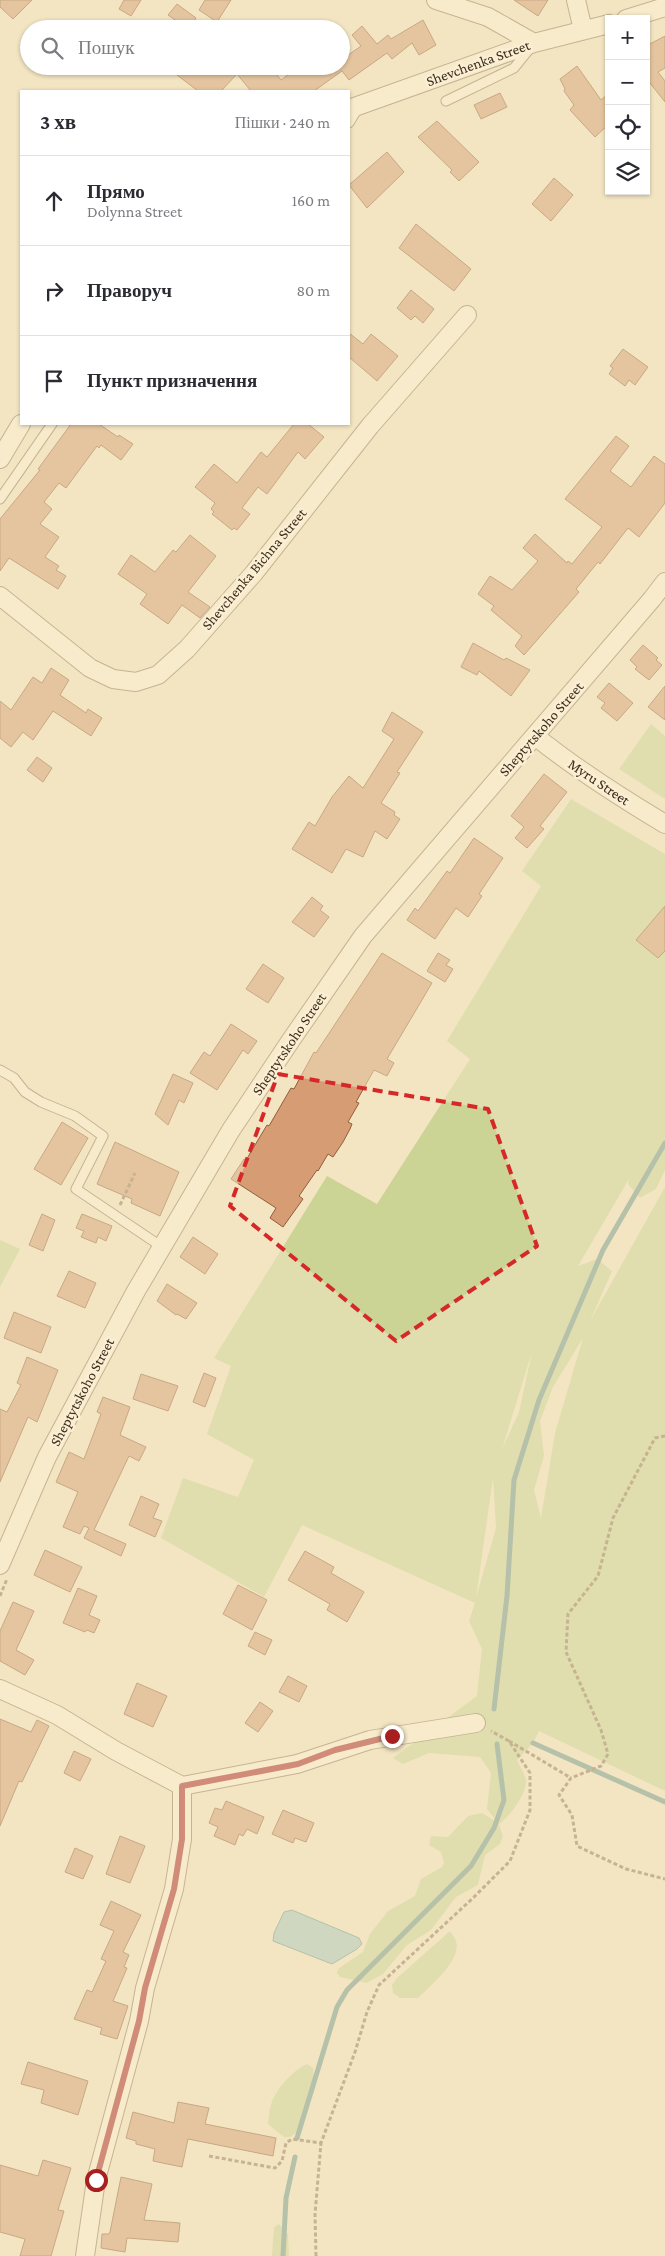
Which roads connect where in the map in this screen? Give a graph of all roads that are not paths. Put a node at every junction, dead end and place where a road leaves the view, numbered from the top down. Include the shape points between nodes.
1 (436, 0) edge
2 (576, 0) edge
3 (665, 7) edge
4 (639, 15) edge
5 (605, 25) edge
6 (582, 30) junction
7 (534, 43) junction
8 (446, 101) dead end
9 (354, 107) edge
10 (350, 120) edge
11 (467, 315) dead end
12 (20, 425) edge
13 (51, 425) edge
14 (0, 460) edge
15 (0, 499) edge
16 (665, 582) edge
17 (0, 596) edge
18 (535, 736) junction
19 (665, 824) edge
20 (0, 1070) edge
21 (162, 1247) junction
22 (5, 1569) edge
23 (0, 1689) edge
24 (476, 1723) road end
25 (182, 1786) junction
26 (85, 2256) edge

1 - 7 street via 488,17
2 - 6 street
3 - 4 street
5 - 6 street, Shevchenka Street
6 - 7 street, Shevchenka Street
7 - 8 lane via 514,68
7 - 9 street, Shevchenka Street
9 - 10 lane
11 - 17 street, Shevchenka Bichna Street via 370,426 254,573 187,649 158,675 136,682 113,679 90,668
12 - 14 street
13 - 15 lane
16 - 18 street, Sheptytskoho Street
18 - 19 street, Myru Street via 610,791
18 - 21 street, Sheptytskoho Street via 363,936 231,1130
20 - 21 lane via 14,1078 25,1092 75,1116 103,1136 76,1189
21 - 22 street, Sheptytskoho Street via 47,1457
23 - 25 street via 57,1715
24 - 25 street via 370,1740 298,1764
25 - 26 street via 182,1839 174,1889 96,2180

